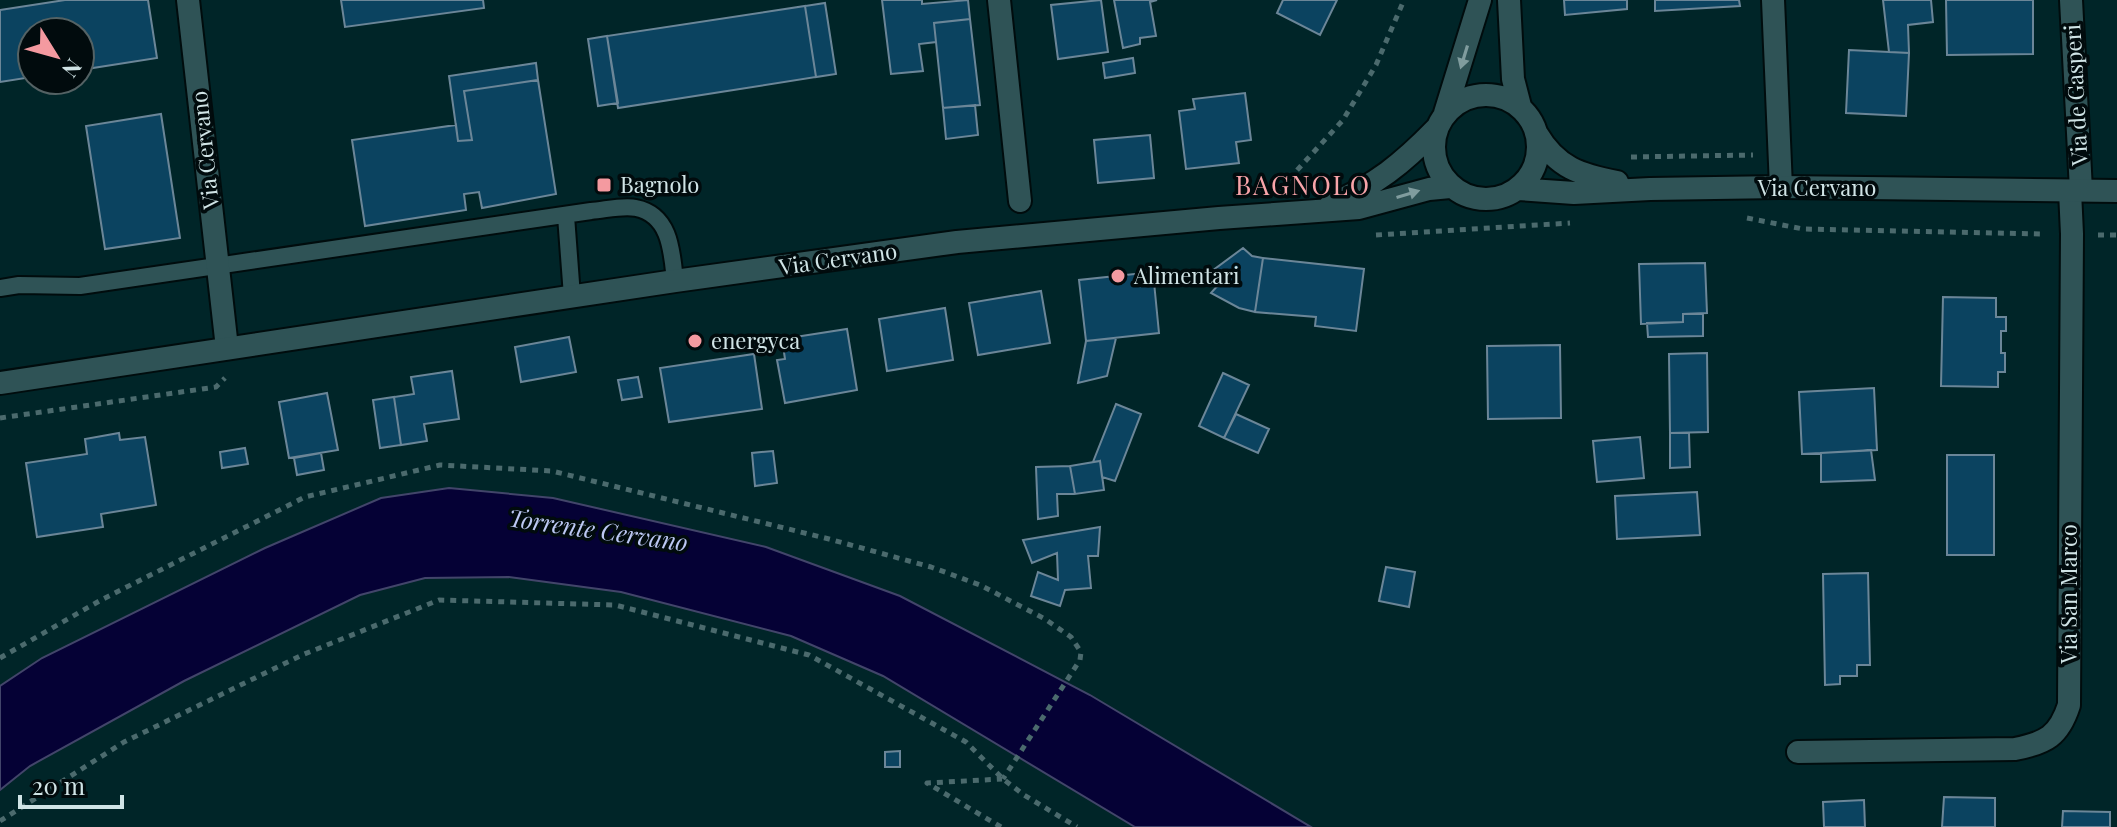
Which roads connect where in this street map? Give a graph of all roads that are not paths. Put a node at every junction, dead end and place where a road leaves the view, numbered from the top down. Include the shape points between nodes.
1 (188, 0) edge
2 (999, 0) edge
3 (1480, 0) edge
4 (1509, 0) edge
5 (1773, 0) edge
6 (2071, 0) edge
7 (1520, 106) junction
8 (1440, 122) junction
9 (1536, 132) junction
10 (1450, 187) junction
11 (1781, 187) junction
12 (1518, 189) junction
13 (1650, 189) junction
14 (2075, 190) junction
15 (2117, 191) edge
16 (1020, 201) dead end
17 (1312, 211) junction
18 (566, 216) junction
19 (218, 266) junction
20 (675, 281) junction
21 (0, 288) edge
22 (572, 296) junction
23 (227, 348) junction
24 (0, 383) edge
25 (1798, 752) dead end

1 - 19 main road, Via Cervano
2 - 16 main road
3 -> 8 main road
4 - 7 main road via 1513,79
5 - 11 main road
6 - 14 main road, Via de Gasperi
7 - 8 main road via 1489,94 1472,96 1457,102
7 - 9 main road
8 - 10 main road via 1434,160
8 - 17 main road via 1397,167 1351,196
9 - 12 main road via 1536,163
9 - 13 main road via 1547,150 1573,170
10 - 12 main road via 1491,200
17 -> 10 main road, Via Cervano via 1359,208
11 - 13 main road, Via Cervano
11 - 14 main road, Via Cervano
12 - 13 main road, Via Cervano
14 - 15 main road, Via Cervano
14 - 25 main road, Via San Marco via 2069,705 2063,723 2049,738 2015,749
17 - 20 main road, Via Cervano via 957,242
18 - 19 lane
18 - 20 lane via 635,208 651,215 663,225 670,242
18 - 22 lane
19 - 21 lane via 80,286
19 - 23 main road, Via Cervano
20 - 22 main road, Via Cervano
22 - 23 main road, Via Cervano
23 - 24 main road, Via Cervano

